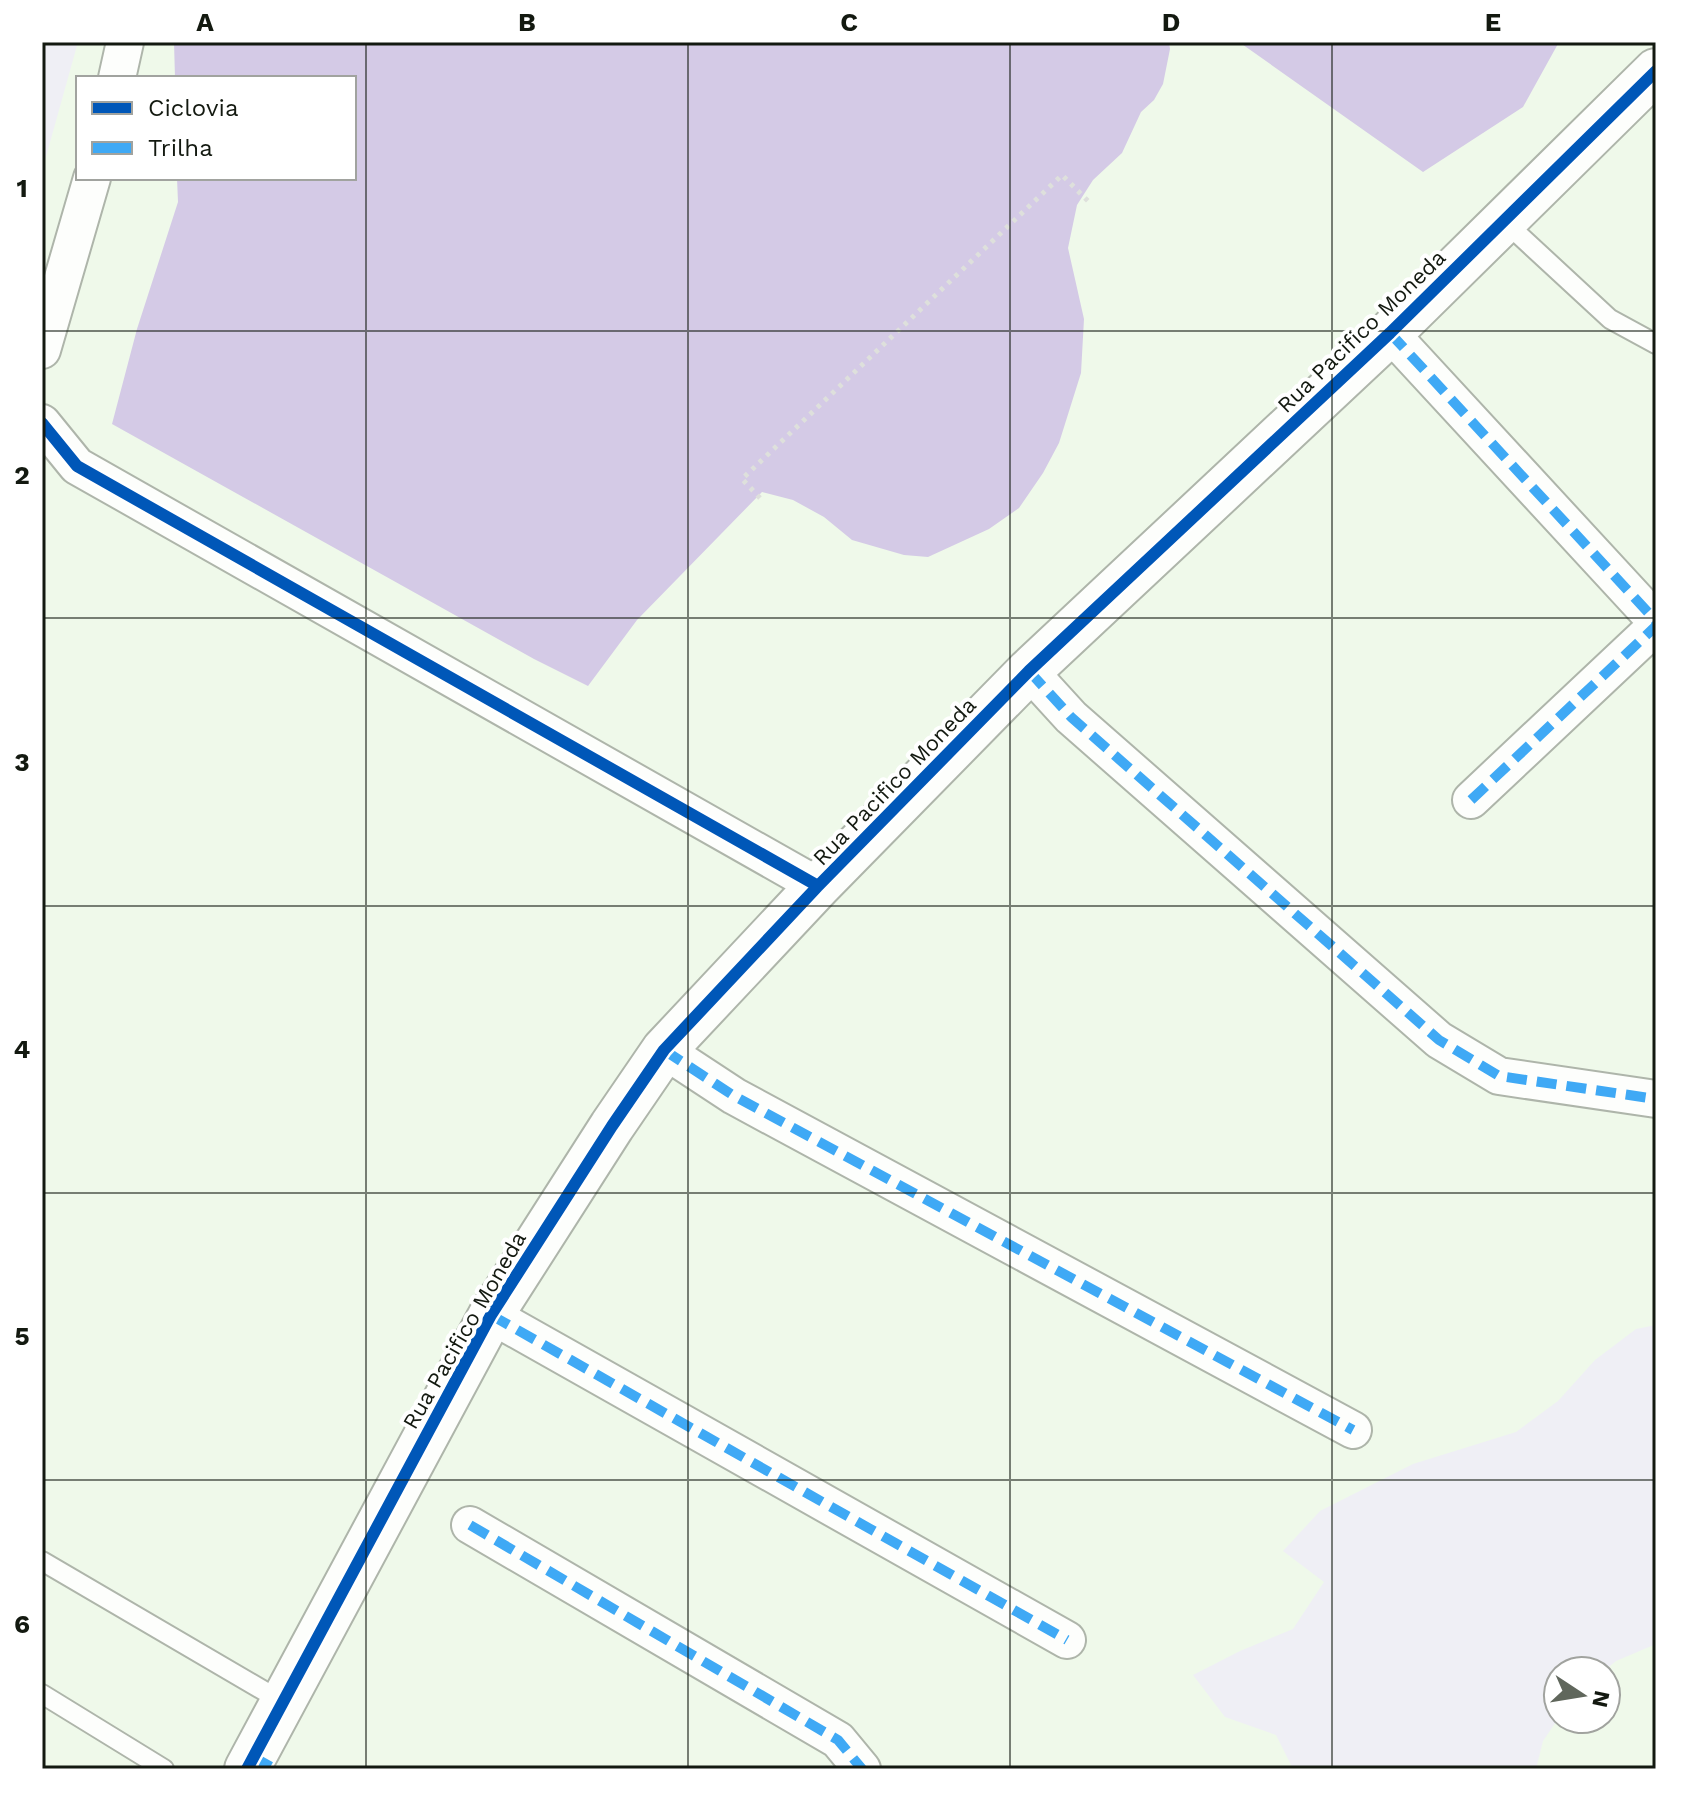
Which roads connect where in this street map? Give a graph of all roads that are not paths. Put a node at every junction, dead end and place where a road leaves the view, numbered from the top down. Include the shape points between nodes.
1 (125, 42) edge
2 (1656, 71) edge
3 (117, 76) edge
4 (91, 180) edge
5 (1504, 221) junction
6 (1390, 333) junction
7 (1656, 344) edge
8 (42, 350) edge
9 (42, 423) edge
10 (1656, 624) edge
11 (1029, 671) junction
12 (1471, 800) dead end
13 (818, 886) junction
14 (664, 1050) junction
15 (1656, 1099) edge
16 (491, 1315) junction
17 (1353, 1430) dead end
18 (470, 1525) dead end
19 (42, 1561) edge
20 (1067, 1640) dead end
21 (42, 1694) edge
22 (283, 1702) junction
23 (259, 1765) edge
24 (164, 1769) edge
25 (862, 1769) edge

1 - 3 street
2 - 5 street, Rua Pacifico Moneda
4 - 8 street
5 - 6 street, Rua Pacifico Moneda
5 - 7 lane via 1610,319
6 - 10 street
6 - 11 street, Rua Pacifico Moneda
9 - 13 street via 77,466
10 - 12 street
11 - 13 street, Rua Pacifico Moneda
11 - 15 street via 1071,717 1439,1040 1499,1076
13 - 14 street, Rua Pacifico Moneda
14 - 16 street, Rua Pacifico Moneda
14 - 17 street via 734,1096
16 - 20 street
16 - 22 street, Rua Pacifico Moneda
18 - 25 street via 838,1740
19 - 22 lane
21 - 24 lane
22 - 23 street, Rua Pacifico Moneda

